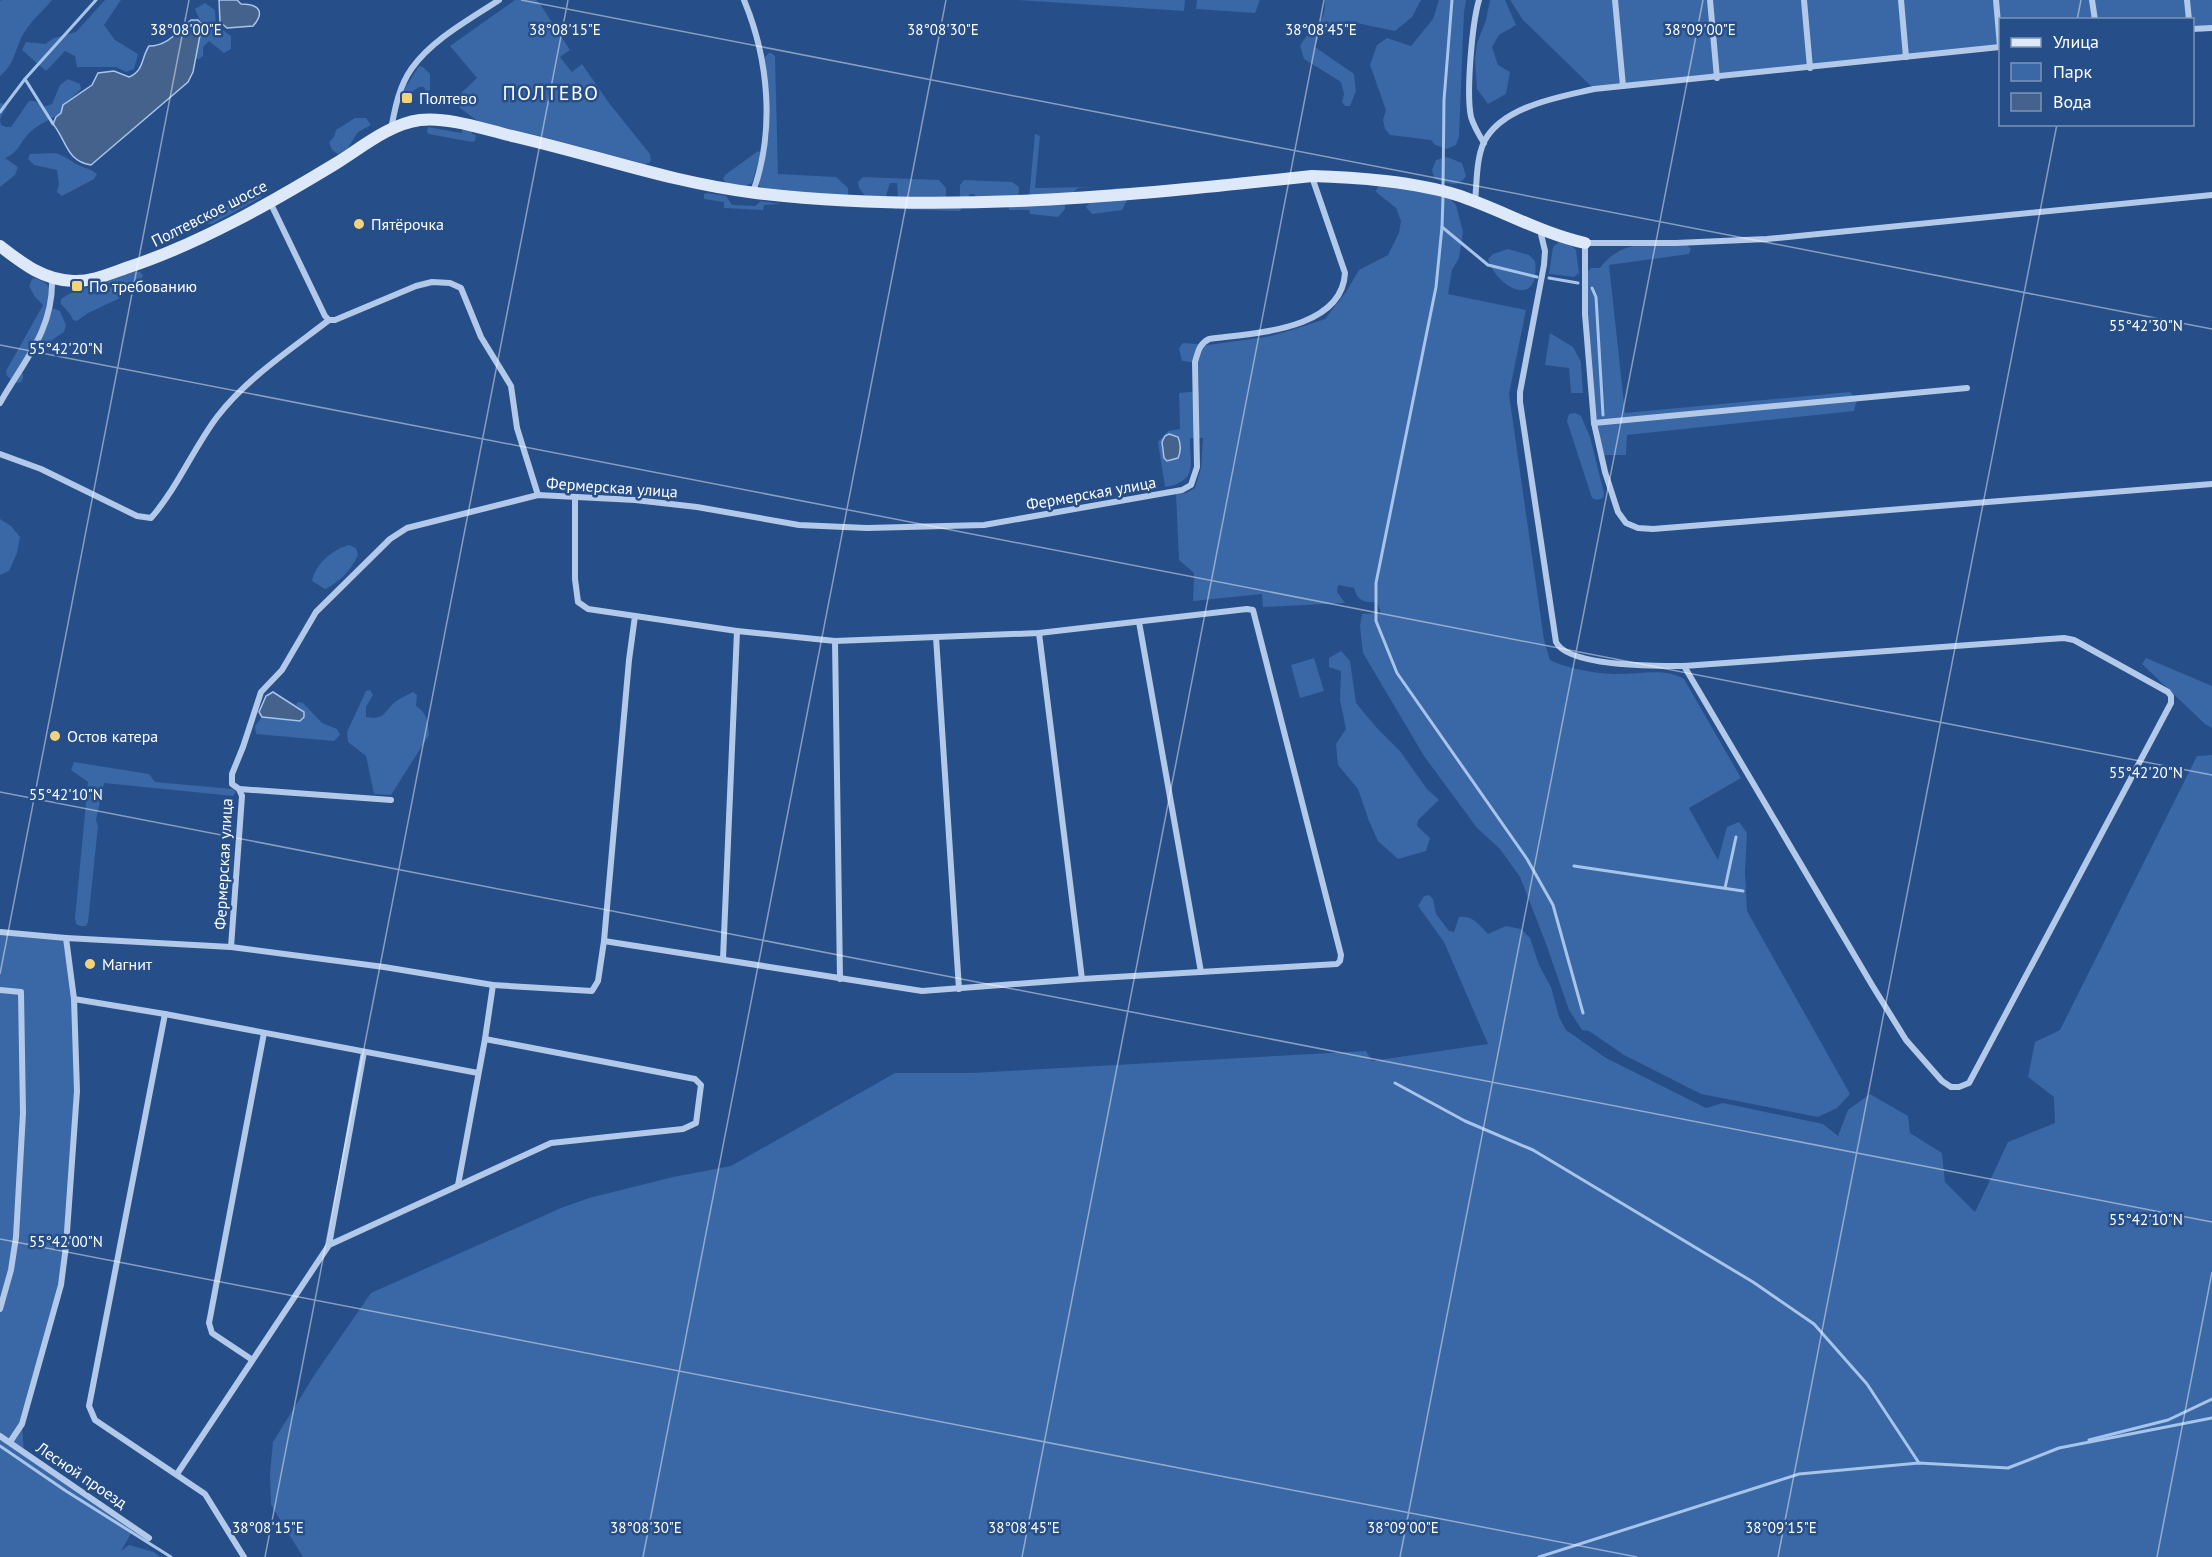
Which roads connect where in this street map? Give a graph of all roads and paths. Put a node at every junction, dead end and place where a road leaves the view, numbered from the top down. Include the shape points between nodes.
1 (499, 0) edge
2 (744, 0) edge
3 (1479, 0) edge
4 (1615, 0) edge
5 (1710, 0) edge
6 (1804, 0) edge
7 (1900, 0) edge
8 (1996, 0) edge
9 (2092, 0) edge
10 (2187, 0) edge
11 (2094, 18) edge
12 (2189, 18) edge
13 (1999, 28) edge
14 (2212, 28) edge
15 (2194, 29) edge
16 (1999, 47) edge
17 (1906, 57) junction
18 (1810, 68) junction
19 (1717, 78) junction
20 (1623, 86) junction
21 (391, 130) junction
22 (1484, 143) junction
23 (1312, 176) junction
24 (753, 193) junction
25 (2212, 195) edge
26 (270, 201) junction
27 (1475, 202) junction
28 (1540, 230) junction
29 (1585, 243) junction
30 (0, 246) edge
31 (51, 278) junction
32 (329, 320) junction
33 (1967, 388) dead end
34 (0, 403) edge
35 (1594, 423) junction
36 (0, 454) edge
37 (2212, 484) edge
38 (538, 495) junction
39 (575, 497) junction
40 (635, 616) junction
41 (1139, 622) junction
42 (737, 631) junction
43 (1039, 633) junction
44 (936, 637) junction
45 (835, 641) junction
46 (1684, 666) junction
47 (239, 789) junction
48 (391, 800) dead end
49 (0, 932) edge
50 (66, 938) junction
51 (604, 941) junction
52 (231, 947) junction
53 (723, 959) junction
54 (1201, 972) junction
55 (840, 979) junction
56 (1082, 979) junction
57 (493, 985) junction
58 (959, 989) junction
59 (0, 990) edge
60 (74, 999) junction
61 (165, 1014) junction
62 (264, 1033) junction
63 (485, 1039) junction
64 (364, 1052) junction
65 (478, 1072) junction
66 (458, 1185) junction
67 (329, 1245) junction
68 (0, 1309) edge
69 (251, 1359) junction
70 (0, 1436) edge
71 (10, 1442) junction
72 (177, 1474) junction
73 (148, 1538) dead end
74 (244, 1557) edge

1 - 21 street via 434,44 412,68 398,98
2 - 24 street via 760,46 767,135
3 - 22 street via 1469,102 1472,120
4 - 20 street
5 - 19 street
6 - 18 street
7 - 17 street
8 - 13 street
9 - 11 street
10 - 12 street
14 - 15 street
16 - 17 street
17 - 18 street
18 - 19 street
19 - 20 street
20 - 22 street via 1549,99 1521,110 1495,126
21 - 24 street, Полтевское шоссе via 424,120 464,124 655,173
21 - 26 street, Полтевское шоссе
22 - 27 street
23 - 24 street, Полтевское шоссе via 1147,194 1028,200 888,202
23 - 27 street, Полтевское шоссе via 1402,184
23 - 39 street, Фермерская улица via 1345,283 1328,307 1302,323 1203,342 1195,362 1197,467 1191,485 1182,490 984,525 867,528 799,525 697,507
25 - 29 street via 1767,239
26 - 31 street, Полтевское шоссе via 160,257 88,280
26 - 32 street
27 - 28 street, Полтевское шоссе
28 - 29 street, Полтевское шоссе
28 - 46 street via 1544,266 1520,402 1556,642 1559,648 1578,657 1642,667
29 - 35 street via 1585,314
30 - 31 street, Полтевское шоссе via 30,269
31 - 34 street via 51,304 35,346
32 - 36 street via 264,369 234,398 151,518 137,516
32 - 38 street via 432,282 460,288 481,337 511,386 517,428
33 - 35 street
35 - 37 street via 1618,512 1626,523 1638,528
38 - 39 street, Фермерская улица
38 - 47 street, Фермерская улица via 407,528 390,539 316,612 282,669 261,692 232,774 232,784
39 - 40 street via 578,602 588,609
40 - 42 street
40 - 51 street
41 - 43 street
41 - 54 street
41 - 54 street via 1253,610 1341,955 1337,964
42 - 45 street
42 - 53 street
43 - 44 street
43 - 56 street
44 - 45 street
44 - 58 street
45 - 55 street
46 - 46 street via 2064,638 2074,640 2171,696 2172,703 1965,1086 1951,1087 1942,1081 1906,1040
47 - 48 street
47 - 52 street, Фермерская улица via 240,838
49 - 50 street
50 - 52 street
50 - 60 street
51 - 53 street
51 - 57 street via 598,981 592,991
52 - 57 street
53 - 55 street
54 - 56 street
55 - 58 street via 911,991
56 - 58 street
57 - 63 street
59 - 68 street via 21,992 23,1113 16,1237
60 - 61 street
60 - 71 street via 76,1112 61,1285 22,1424
61 - 62 street
61 - 72 street via 89,1406 95,1420
62 - 64 street
62 - 69 street via 209,1323 212,1333
63 - 65 street
63 - 66 street via 695,1079 701,1084 696,1123 683,1129 551,1143
64 - 65 street
64 - 67 street
65 - 66 street
66 - 67 street
67 - 69 street
69 - 72 street
70 - 71 street, Лесной проезд
71 - 73 street, Лесной проезд
72 - 74 street via 205,1494

